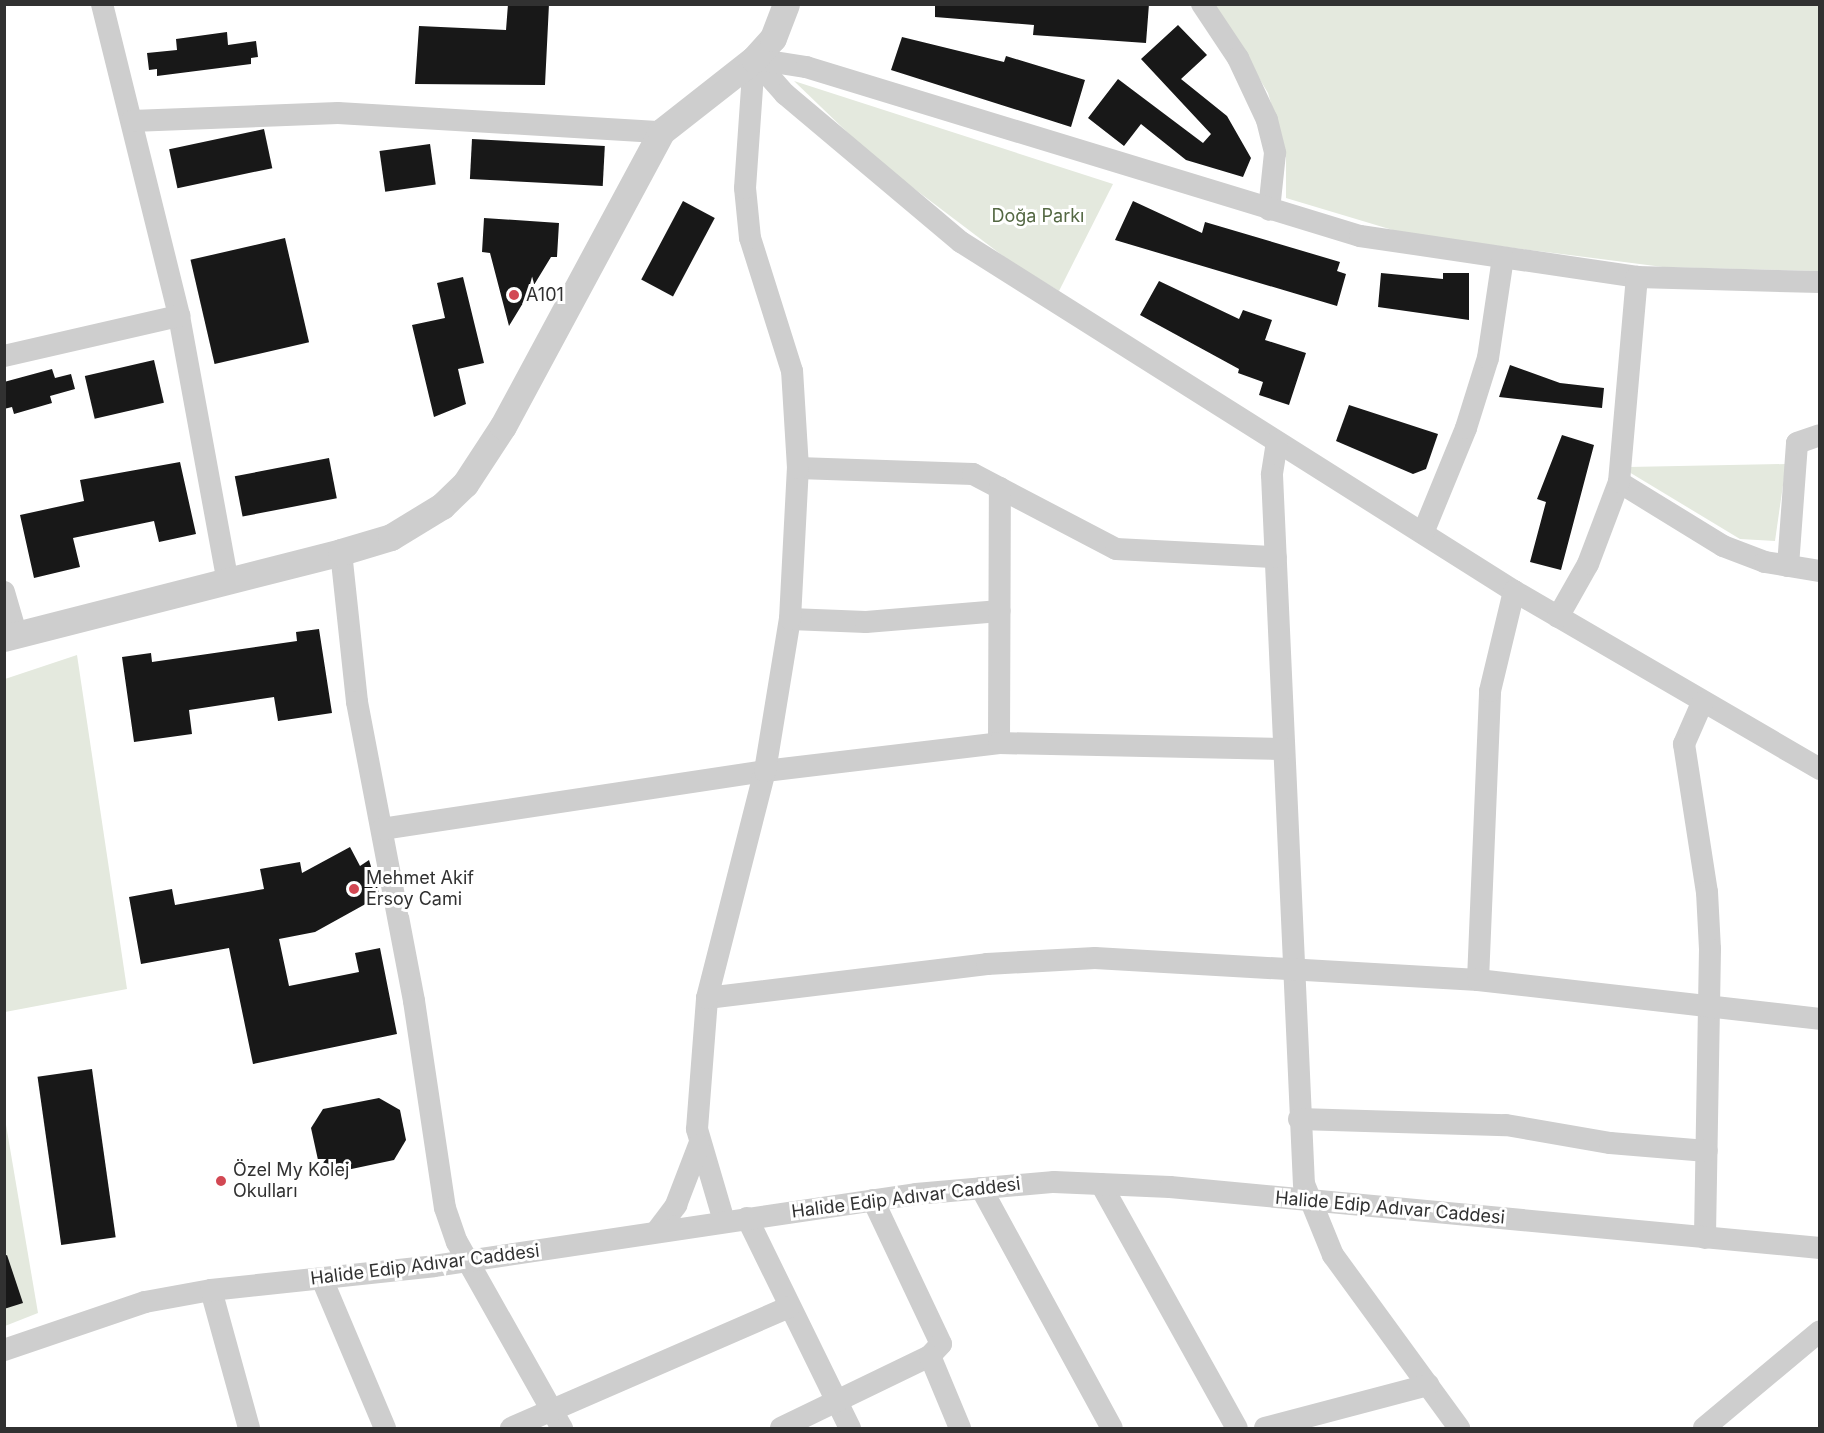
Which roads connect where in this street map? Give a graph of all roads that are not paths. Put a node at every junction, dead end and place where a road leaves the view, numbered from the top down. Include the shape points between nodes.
1 (102, 4) edge
2 (786, 4) edge
3 (1202, 4) edge
4 (754, 59) junction
5 (132, 121) junction
6 (661, 132) junction
7 (1269, 210) junction
8 (1503, 258) junction
9 (1637, 277) junction
10 (1820, 282) edge
11 (179, 316) junction
12 (4, 356) edge
13 (1820, 435) edge
14 (1277, 442) junction
15 (798, 468) junction
16 (1619, 482) junction
17 (1000, 488) junction
18 (1423, 532) junction
19 (341, 552) junction
20 (1276, 557) junction
21 (1788, 566) junction
22 (1820, 571) edge
23 (228, 582) junction
24 (1514, 591) junction
25 (4, 592) edge
26 (1000, 611) junction
27 (1558, 617) junction
28 (790, 619) junction
29 (10, 635) edge
30 (1702, 703) junction
31 (999, 743) junction
32 (1284, 749) junction
33 (1820, 769) edge
34 (765, 771) junction
35 (382, 829) junction
36 (1292, 969) junction
37 (1478, 980) junction
38 (707, 998) junction
39 (1712, 1011) junction
40 (1820, 1019) edge
41 (1299, 1119) junction
42 (700, 1143) junction
43 (1707, 1150) junction
44 (1101, 1184) junction
45 (981, 1188) junction
46 (873, 1200) junction
47 (1308, 1200) junction
48 (747, 1218) junction
49 (724, 1221) junction
50 (656, 1232) junction
51 (1705, 1238) junction
52 (1820, 1248) edge
53 (470, 1261) junction
54 (322, 1279) junction
55 (211, 1290) junction
56 (789, 1307) junction
57 (1820, 1330) edge
58 (4, 1350) edge
59 (930, 1356) junction
60 (1428, 1385) junction
61 (836, 1400) junction
62 (551, 1408) junction
63 (249, 1428) edge
64 (385, 1428) edge
65 (512, 1428) edge
66 (562, 1428) edge
67 (781, 1428) edge
68 (850, 1428) edge
69 (960, 1428) edge
70 (1112, 1428) edge
71 (1237, 1428) edge
72 (1265, 1428) edge
73 (1459, 1428) edge
74 (1704, 1428) edge

1 - 5 street
2 - 4 street via 773,38
3 - 7 street via 1238,58 1267,120 1275,153
4 - 6 street
4 - 7 street via 806,67
4 - 14 street via 793,101 961,242
4 - 15 street via 745,188 750,238 792,371
5 - 6 street via 338,113
5 - 11 street
6 - 19 street via 513,408 465,484 418,522
7 - 8 street via 1360,236
8 - 9 street
8 - 18 street via 1488,358 1466,428
9 - 10 street
9 - 16 street
11 - 12 street
11 - 23 street
13 - 21 street via 1797,443
14 - 18 street
14 - 20 street via 1272,475
15 - 17 street via 973,474
15 - 28 street
16 - 21 street via 1723,546
16 - 27 street via 1588,564
17 - 20 street via 1116,549
17 - 26 street
18 - 24 street
19 - 23 street
19 - 35 street via 347,640
20 - 32 street
21 - 22 street
23 - 29 street
24 - 27 street
24 - 37 street via 1490,691
25 - 29 street
26 - 28 street via 866,622
26 - 31 street
27 - 30 street
28 - 34 street
30 - 33 street
30 - 39 street via 1684,744 1707,892
31 - 32 street
31 - 34 street
32 - 36 street
34 - 35 street
34 - 38 street
35 - 53 street via 445,1208
36 - 37 street
36 - 38 street via 1062,958
36 - 41 street
37 - 39 street
38 - 42 street via 696,1107
39 - 40 street
39 - 43 street
41 - 43 street via 1506,1125 1610,1143
41 - 47 street
42 - 49 street
42 - 50 street via 676,1205
43 - 51 street
44 - 45 street, Halide Edip Adıvar Caddesi
44 - 47 street, Halide Edip Adıvar Caddesi
44 - 71 street
45 - 46 street, Halide Edip Adıvar Caddesi
45 - 70 street
46 - 48 street, Halide Edip Adıvar Caddesi
46 - 59 street via 941,1344
47 - 51 street, Halide Edip Adıvar Caddesi
47 - 60 street via 1334,1255
48 - 49 street, Halide Edip Adıvar Caddesi
48 - 56 street
49 - 50 street, Halide Edip Adıvar Caddesi
50 - 53 street, Halide Edip Adıvar Caddesi
51 - 52 street, Halide Edip Adıvar Caddesi
53 - 54 street, Halide Edip Adıvar Caddesi
53 - 62 street
54 - 55 street, Halide Edip Adıvar Caddesi
54 - 64 street
55 - 58 street, Halide Edip Adıvar Caddesi via 129,1307
55 - 63 street
56 - 61 street
56 - 62 street
57 - 74 street
59 - 61 street
59 - 69 street
60 - 72 street
60 - 73 street
61 - 67 street
61 - 68 street
62 - 65 street
62 - 66 street

